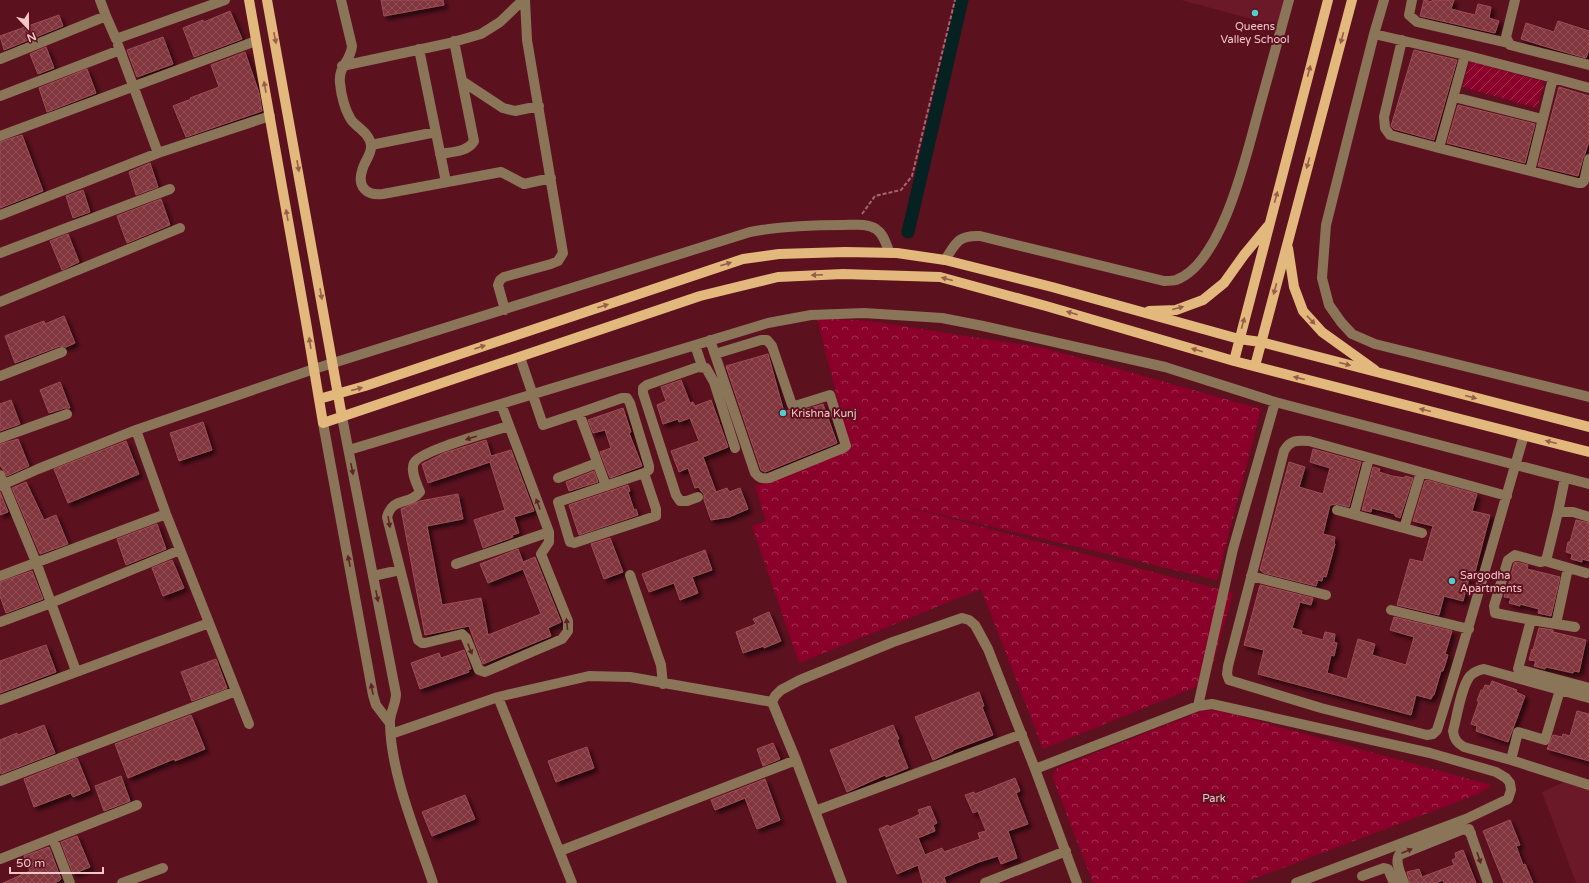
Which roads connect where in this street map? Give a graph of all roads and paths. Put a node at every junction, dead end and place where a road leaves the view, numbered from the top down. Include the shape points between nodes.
1 (100, 0) edge
2 (225, 0) edge
3 (249, 0) edge
4 (267, 0) edge
5 (340, 0) edge
6 (524, 0) edge
7 (955, 0) edge
8 (1289, 0) edge
9 (1328, 0) edge
10 (1352, 0) edge
11 (1384, 0) edge
12 (1412, 0) edge
13 (1515, 0) edge
14 (106, 16) junction
15 (1374, 34) junction
16 (116, 39) junction
17 (1402, 40) junction
18 (256, 41) junction
19 (454, 41) junction
20 (1508, 43) junction
21 (419, 49) junction
22 (120, 50) junction
23 (1465, 55) junction
24 (0, 59) edge
25 (1589, 65) edge
26 (342, 66) junction
27 (1552, 78) junction
28 (462, 81) junction
29 (134, 86) junction
30 (1589, 88) edge
31 (0, 96) edge
32 (1454, 97) junction
33 (539, 106) junction
34 (270, 116) junction
35 (1542, 119) junction
36 (436, 132) junction
37 (0, 136) edge
38 (371, 145) junction
39 (1439, 148) junction
40 (158, 153) junction
41 (440, 154) junction
42 (1589, 159) edge
43 (1530, 171) junction
44 (552, 178) junction
45 (446, 182) junction
46 (170, 189) dead end
47 (0, 215) edge
48 (860, 217) dead end
49 (1269, 224) junction
50 (180, 228) dead end
51 (1287, 244) junction
52 (0, 253) edge
53 (890, 253) junction
54 (944, 260) junction
55 (0, 302) edge
56 (505, 310) junction
57 (1139, 311) junction
58 (1239, 339) junction
59 (710, 340) junction
60 (1261, 342) junction
61 (695, 345) junction
62 (62, 352) dead end
63 (715, 354) junction
64 (520, 357) junction
65 (1234, 361) junction
66 (333, 363) junction
67 (702, 366) junction
68 (1255, 366) junction
69 (314, 369) junction
70 (1379, 373) junction
71 (0, 376) edge
72 (338, 394) junction
73 (532, 394) junction
74 (1589, 397) edge
75 (319, 399) junction
76 (1275, 402) junction
77 (501, 404) junction
78 (579, 413) junction
79 (68, 414) dead end
80 (342, 416) junction
81 (323, 423) junction
82 (508, 426) junction
83 (1589, 427) edge
84 (136, 430) junction
85 (1524, 435) junction
86 (0, 438) edge
87 (736, 448) dead end
88 (349, 450) junction
89 (1589, 452) edge
90 (1369, 458) junction
91 (597, 463) junction
92 (1515, 466) junction
93 (1421, 472) junction
94 (644, 473) junction
95 (0, 475) edge
96 (558, 478) dead end
97 (1565, 478) junction
98 (1589, 484) edge
99 (2, 485) edge
100 (606, 486) junction
101 (1507, 496) junction
102 (698, 497) dead end
103 (1337, 510) dead end
104 (1558, 512) junction
105 (166, 514) junction
106 (1354, 514) junction
107 (1589, 517) edge
108 (1404, 528) junction
109 (549, 532) junction
110 (1422, 533) dead end
111 (180, 550) junction
112 (1545, 561) junction
113 (36, 562) junction
114 (456, 564) dead end
115 (1568, 568) junction
116 (400, 570) junction
117 (1586, 573) dead end
118 (630, 575) dead end
119 (0, 576) edge
120 (373, 576) junction
121 (1251, 576) junction
122 (1326, 595) dead end
123 (51, 603) junction
124 (1391, 610) dead end
125 (1531, 620) junction
126 (0, 622) edge
127 (209, 623) junction
128 (1556, 624) junction
129 (1575, 627) dead end
130 (1468, 629) junction
131 (76, 671) junction
132 (663, 684) junction
133 (1589, 688) edge
134 (1560, 690) junction
135 (236, 691) junction
136 (498, 697) junction
137 (1589, 698) edge
138 (0, 700) edge
139 (772, 702) junction
140 (1198, 706) junction
141 (390, 722) junction
142 (249, 724) dead end
143 (391, 734) junction
144 (1022, 734) junction
145 (796, 760) junction
146 (1511, 760) junction
147 (1035, 769) junction
148 (0, 781) edge
149 (1589, 785) edge
150 (137, 805) dead end
151 (815, 811) junction
152 (53, 838) junction
153 (560, 851) junction
154 (1066, 852) junction
155 (0, 859) edge
156 (163, 868) dead end
157 (1362, 876) dead end
158 (1311, 880) edge
159 (70, 883) edge
160 (122, 883) edge
161 (432, 883) edge
162 (572, 883) edge
163 (842, 883) edge
164 (985, 883) edge
165 (1077, 883) edge
166 (1296, 883) edge
167 (1394, 883) edge
168 (1404, 883) edge
169 (1488, 883) edge

1 - 14 street
2 - 16 street
3 - 18 main road
4 -> 66 main road
5 - 26 street via 352,46
6 - 19 street via 492,28 481,34
6 - 33 street
7 - 48 path via 912,176 901,190 875,196
8 - 54 street via 1238,183 1226,217 1203,256 1184,276 1164,281 968,235 956,241
49 -> 9 main road
10 -> 51 main road
11 - 15 street
12 - 20 street via 1409,16 1417,22
13 - 20 street via 1506,37
14 - 16 street
14 - 24 street
15 - 17 street
15 - 74 street via 1326,225 1322,278 1329,305 1352,334 1375,344
16 - 22 street
17 - 23 street
17 - 39 street via 1384,117 1385,128 1393,137
18 - 29 street
34 -> 18 main road
19 - 21 street
19 - 28 street
20 - 25 street
21 - 26 street
21 - 36 street
22 - 29 street
22 - 31 street
23 - 27 street
23 - 32 street
26 - 38 street via 340,83 343,102 352,121 368,137
27 - 30 street
27 - 35 street
28 - 33 street via 503,108 515,111
28 - 41 street via 474,141 467,148
29 - 37 street
29 - 40 street
32 - 35 street
32 - 39 street
33 - 44 street
34 - 40 street
69 -> 34 main road
35 - 43 street
36 - 38 street
36 - 41 street
38 - 45 street via 361,176 367,192 377,195
39 - 43 street
40 - 47 street
41 - 45 street
42 - 43 street via 1584,181 1581,183
44 - 45 street via 524,184 501,172
44 - 56 street via 563,248 562,257 551,264 500,280 498,285
46 - 52 street
57 -> 49 main road via 1176,310 1203,300 1224,283
58 -> 49 main road
50 - 55 street
51 -> 60 main road
51 -> 70 main road via 1294,287 1303,311 1322,332
53 - 54 main road
53 - 56 street via 878,230 862,225 770,228 750,232
72 -> 53 main road via 743,259 779,254
54 - 57 main road
56 - 66 street
57 - 58 main road
58 - 60 main road
58 - 65 main road
59 - 61 street
59 - 63 street
59 - 76 street via 768,323 811,315 864,312 942,318 1165,367
60 - 68 main road
60 -> 70 main road
61 - 67 street
61 - 73 street
62 - 71 street
63 - 63 street via 754,473 758,477 769,478 846,446 830,395 792,405 772,346 767,340
65 -> 64 main road via 940,277 843,274 778,277 700,296
64 - 73 street
64 - 80 main road
65 - 68 main road
66 - 69 street
66 - 72 main road
67 - 87 street via 711,375
67 - 102 street via 647,385 643,390 676,495 680,501
85 -> 68 main road
69 - 75 main road
69 - 84 street
70 -> 83 main road
72 - 75 main road
72 - 80 main road
73 - 77 street
73 - 78 street via 543,425
75 - 81 main road
76 - 92 street
76 - 140 street via 1233,549
77 - 82 street
77 - 88 street
78 - 91 street
78 - 94 street via 622,398 629,399 649,466 649,470
79 - 86 street
80 - 81 main road
80 - 88 street
141 -> 81 street via 376,704 373,695
109 -> 82 street
82 -> 116 street via 434,450 421,455 415,461 412,468 420,492 416,498 396,503 389,509 387,517
84 - 99 street
84 - 105 street
89 -> 85 main road
85 - 92 street
88 -> 120 street
90 - 93 street
90 - 106 street
90 - 121 street via 1309,441 1298,440 1287,445
91 - 96 street
91 - 100 street
92 - 97 street
92 - 101 street
93 - 101 street
93 - 108 street
94 - 100 street
94 - 100 street via 656,516 570,542 558,502
95 - 99 street
97 - 98 street
97 - 104 street
99 - 113 street
101 - 130 street
103 - 106 street
104 - 107 street via 1573,512
104 - 112 street
105 - 111 street
105 - 113 street
106 - 108 street
108 - 110 street
109 - 114 street
116 -> 109 street via 419,642 425,643 462,634 479,670 485,672 562,639 568,631 568,621 541,554 549,542
111 - 123 street
111 - 127 street
112 - 115 street
112 - 125 street via 1515,556 1508,560 1494,606 1494,613
113 - 119 street
113 - 123 street
115 - 117 street
115 - 128 street
116 - 120 street
118 - 132 street via 661,665
120 -> 141 street via 396,694
121 - 122 street
121 - 130 street via 1228,666 1229,680 1321,708 1427,735 1437,730
123 - 126 street
123 - 131 street
124 - 130 street
125 - 128 street
125 - 133 street via 1518,669
127 - 131 street
127 - 135 street
128 - 129 street
131 - 138 street
132 - 136 street via 630,677 589,676
132 - 139 street
134 - 137 street
134 - 146 street via 1545,740 1518,732
134 - 146 street via 1484,669 1471,675 1466,683 1453,731 1454,738 1464,747
135 - 142 street
135 - 148 street
136 - 143 street
136 - 153 street
139 - 144 street via 781,690 800,680 962,618 976,625 983,638
139 - 145 street
140 - 147 street
140 - 158 street via 1212,704 1232,708 1430,753 1496,772 1510,783 1508,799 1473,816
141 - 143 street
143 - 161 street via 399,779
144 - 147 street
144 - 151 street
145 - 151 street
145 - 153 street
146 - 149 street
147 - 154 street
150 - 152 street
151 - 163 street
152 - 155 street
152 - 159 street
153 - 162 street
154 - 164 street
154 - 165 street
156 - 160 street
157 - 167 street via 1384,868 1388,869
158 - 166 street
168 -> 169 street via 1397,864 1399,855 1461,830 1470,831

